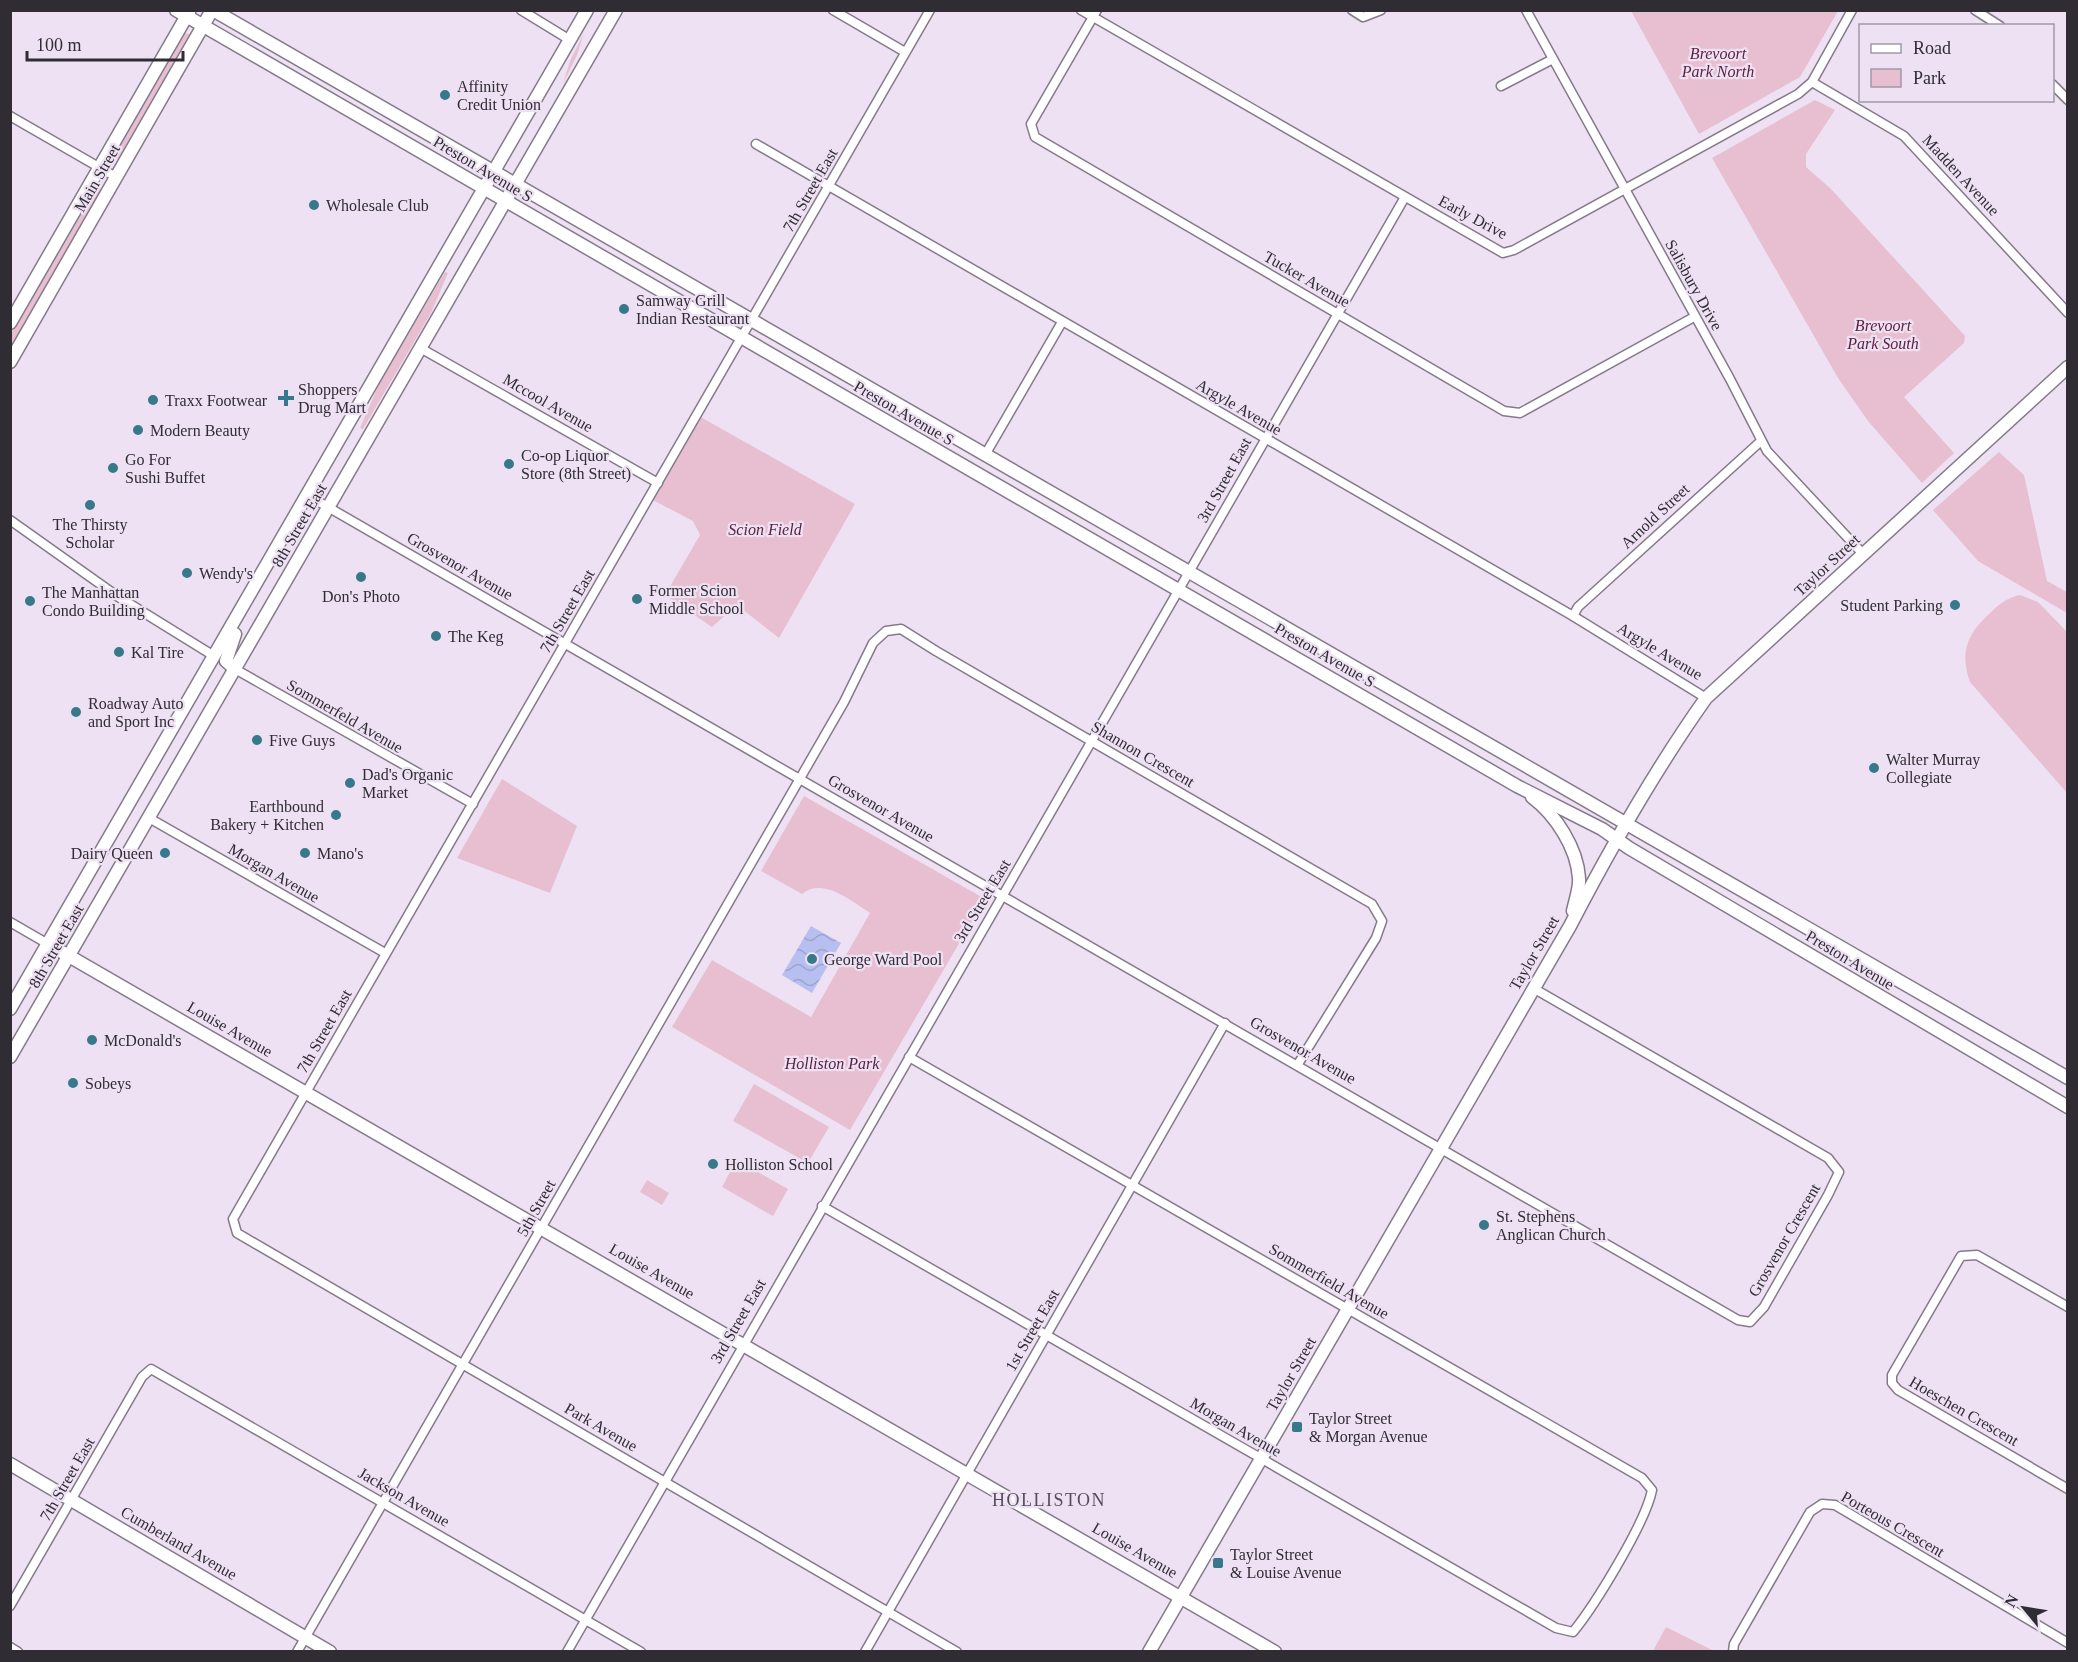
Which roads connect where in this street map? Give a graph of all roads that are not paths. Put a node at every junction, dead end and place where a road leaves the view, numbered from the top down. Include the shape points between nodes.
1 (212, 10) edge
2 (521, 10) edge
3 (587, 10) edge
4 (616, 10) edge
5 (833, 10) edge
6 (930, 10) edge
7 (1082, 10) edge
8 (1353, 10) edge
9 (1381, 10) edge
10 (1526, 10) edge
11 (1852, 10) edge
12 (1975, 10) edge
13 (184, 13) edge
14 (1095, 14) edge
15 (1997, 24) edge
16 (203, 27) junction
17 (570, 40) junction
18 (905, 52) junction
19 (1553, 59) junction
20 (1812, 82) junction
21 (1502, 86) dead end
22 (2054, 86) edge
23 (2067, 100) edge
24 (10, 116) edge
25 (756, 144) dead end
26 (100, 167) junction
27 (493, 173) junction
28 (116, 177) junction
29 (513, 185) junction
30 (829, 186) junction
31 (484, 190) junction
32 (1625, 191) junction
33 (1405, 197) junction
34 (504, 202) junction
35 (2067, 313) edge
36 (1337, 314) junction
37 (1694, 317) junction
38 (11, 320) edge
39 (751, 321) junction
40 (1062, 322) junction
41 (741, 338) junction
42 (422, 349) junction
43 (10, 362) edge
44 (2067, 367) edge
45 (1264, 439) junction
46 (1761, 441) junction
47 (985, 455) junction
48 (658, 483) junction
49 (307, 495) junction
50 (328, 508) junction
51 (10, 520) edge
52 (1863, 554) junction
53 (1189, 573) junction
54 (254, 588) junction
55 (1178, 590) junction
56 (1573, 616) junction
57 (565, 644) junction
58 (214, 656) junction
59 (235, 669) junction
60 (1706, 698) junction
61 (1090, 741) junction
62 (800, 778) junction
63 (1517, 786) junction
64 (473, 804) junction
65 (149, 818) junction
66 (1626, 824) junction
67 (1617, 839) junction
68 (1003, 895) junction
69 (10, 922) edge
70 (1570, 926) junction
71 (48, 944) junction
72 (385, 953) junction
73 (69, 956) junction
74 (1533, 988) junction
75 (10, 1009) edge
76 (1225, 1023) junction
77 (10, 1057) edge
78 (909, 1057) junction
79 (1298, 1064) junction
80 (2067, 1078) edge
81 (306, 1092) junction
82 (2067, 1107) edge
83 (1440, 1148) junction
84 (1132, 1185) junction
85 (822, 1206) junction
86 (233, 1226) joint
87 (542, 1227) junction
88 (2067, 1307) edge
89 (1347, 1309) junction
90 (1047, 1335) junction
91 (743, 1342) junction
92 (463, 1364) junction
93 (152, 1369) joint
94 (1261, 1459) junction
95 (10, 1464) edge
96 (968, 1473) junction
97 (664, 1481) junction
98 (2067, 1489) edge
99 (72, 1499) junction
100 (383, 1502) junction
101 (1612, 1570) joint
102 (1181, 1596) junction
103 (10, 1606) edge
104 (887, 1611) junction
105 (586, 1619) junction
106 (306, 1637) junction
107 (2067, 1643) edge
108 (10, 1647) edge
109 (18, 1652) edge
110 (297, 1652) edge
111 (330, 1652) edge
112 (567, 1652) edge
113 (641, 1652) edge
114 (865, 1652) edge
115 (957, 1652) edge
116 (1149, 1652) edge
117 (1275, 1652) edge
118 (1733, 1652) edge

1 - 16 main road, Main Street
1 - 27 main road, Preston Avenue S
2 - 17 street
3 - 17 main road, 8th Street East
4 - 29 main road, 8th Street East
5 - 18 street
6 - 18 street, 7th Street East
7 - 14 street, Early Drive
8 - 9 street via 1364,17
10 - 19 street, Salisbury Drive
11 - 20 street, Early Drive
12 - 15 street
13 - 16 main road, Preston Avenue S
13 - 26 main road, Main Street
14 - 33 street, Early Drive
14 - 36 street, Tucker Avenue via 1031,124 1035,137
16 - 28 main road, Main Street
16 - 31 main road, Preston Avenue S
17 - 27 main road, 8th Street East
18 - 30 street, 7th Street East
19 - 21 street
19 - 32 street, Salisbury Drive
20 - 32 street, Early Drive via 1798,94
20 - 35 street, Madden Avenue via 1904,136
22 - 23 street
24 - 26 street
25 - 30 street, Argyle Avenue
26 - 28 street
26 - 38 main road, Main Street
27 - 29 main road, Preston Avenue S
27 - 31 main road, 8th Street East
28 - 43 main road, Main Street
29 - 34 main road, 8th Street East
29 - 39 main road, Preston Avenue S
30 - 39 street, 7th Street East
30 - 40 street, Argyle Avenue
31 - 34 main road, Preston Avenue S
31 - 49 main road, 8th Street East
32 - 33 street, Early Drive via 1514,250 1503,252
32 - 37 street, Salisbury Drive
33 - 36 street, 3rd Street East
34 - 41 main road, Preston Avenue S
34 - 42 main road, 8th Street East
36 - 37 street, Tucker Avenue via 1504,411 1520,412
36 - 45 street, 3rd Street East
37 - 46 street, Salisbury Drive
39 - 41 street, 7th Street East
39 - 47 main road, Preston Avenue S
40 - 45 street, Argyle Avenue
40 - 47 street
41 - 48 street, 7th Street East
41 - 55 main road, Preston Avenue S
42 - 48 street, Mccool Avenue
42 - 50 main road, 8th Street East
44 - 52 main road, Taylor Street
45 - 53 street, 3rd Street East
45 - 56 street, Argyle Avenue
46 - 52 street, Salisbury Drive
46 - 56 street, Arnold Street via 1578,607
47 - 53 main road, Preston Avenue S
48 - 57 street, 7th Street East
49 - 50 street, Grosvenor Avenue
49 - 54 main road, 8th Street East
50 - 57 street, Grosvenor Avenue
50 - 59 main road, 8th Street East
51 - 58 street via 117,596
52 - 60 main road, Taylor Street
53 - 55 street, 3rd Street East
53 - 66 main road, Preston Avenue S
54 - 58 main road, 8th Street East
54 - 59 main road via 227,653 226,661
55 - 61 street, 3rd Street East
55 - 63 main road, Preston Avenue S
56 - 60 street, Argyle Avenue
57 - 62 street, Grosvenor Avenue
57 - 64 street, 7th Street East
58 - 71 main road, 8th Street East
59 - 64 street, Sommerfeld Avenue
59 - 65 main road, 8th Street East
60 - 66 main road, Taylor Street via 1663,760
61 - 62 street, Shannon Crescent via 901,629 886,631 873,643
61 - 68 street, 3rd Street East
61 - 79 street, Shannon Crescent via 1372,903 1382,921 1376,938
62 - 68 street, Grosvenor Avenue
62 - 87 street, 5th Street
63 - 67 main road, Preston Avenue S
63 - 70 main road via 1543,805 1569,841 1579,879
64 - 72 street, 7th Street East
65 - 72 street, Morgan Avenue
65 - 73 main road, 8th Street East
66 - 67 main road, Taylor Street
66 - 80 main road, Preston Avenue
67 - 70 main road, Taylor Street
67 - 82 main road, Preston Avenue
68 - 76 street, Grosvenor Avenue
68 - 78 street, 3rd Street East
69 - 71 street, Louise Avenue
70 - 74 main road, Taylor Street
71 - 73 main road, Louise Avenue
71 - 75 main road, 8th Street East
72 - 81 street, 7th Street East
73 - 77 main road, 8th Street East
73 - 81 main road, Louise Avenue
74 - 83 main road, Taylor Street
74 - 83 street, Grosvenor Crescent via 1828,1158 1839,1172 1764,1307 1750,1322 1738,1320
76 - 79 street, Grosvenor Avenue
76 - 84 street, 1st Street East
78 - 84 street, Sommerfield Avenue
78 - 85 street, 3rd Street East
79 - 83 street, Grosvenor Avenue
81 - 86 street, 7th Street East via 233,1219
81 - 87 main road, Louise Avenue
83 - 89 main road, Taylor Street
84 - 89 street, Sommerfield Avenue
84 - 90 street, 1st Street East
85 - 90 street, Morgan Avenue
85 - 91 street, 3rd Street East
86 - 92 street, Park Avenue via 237,1233
87 - 91 main road, Louise Avenue
87 - 92 street, 5th Street
88 - 98 street, Hoeschen Crescent via 1977,1255 1961,1256 1892,1374 1892,1383
89 - 94 main road, Taylor Street
89 - 101 street, Sommerfield Avenue via 1642,1478 1652,1490 1649,1506
90 - 94 street, Morgan Avenue
90 - 96 street, 1st Street East
91 - 96 main road, Louise Avenue
91 - 97 street, 3rd Street East
92 - 97 street, Park Avenue
92 - 100 street, 5th Street
93 - 99 street, 7th Street East via 142,1377
93 - 100 street, Jackson Avenue
94 - 101 street, Morgan Avenue via 1556,1628 1573,1632
94 - 102 main road, Taylor Street
95 - 99 main road, Cumberland Avenue
96 - 102 main road, Louise Avenue
96 - 104 street, 1st Street East
97 - 104 street, Park Avenue
97 - 105 street, 3rd Street East
99 - 103 street, 7th Street East
99 - 106 main road, Cumberland Avenue
100 - 105 street, Jackson Avenue
100 - 106 street, 5th Street
102 - 116 main road, Taylor Street
102 - 117 main road, Louise Avenue
104 - 114 street, 1st Street East
104 - 115 street, Park Avenue
105 - 112 street, 3rd Street East
105 - 113 street, Jackson Avenue
106 - 110 street, 5th Street
106 - 111 main road, Cumberland Avenue
107 - 118 street, Porteous Crescent via 1835,1505 1822,1504 1810,1512
108 - 109 street

